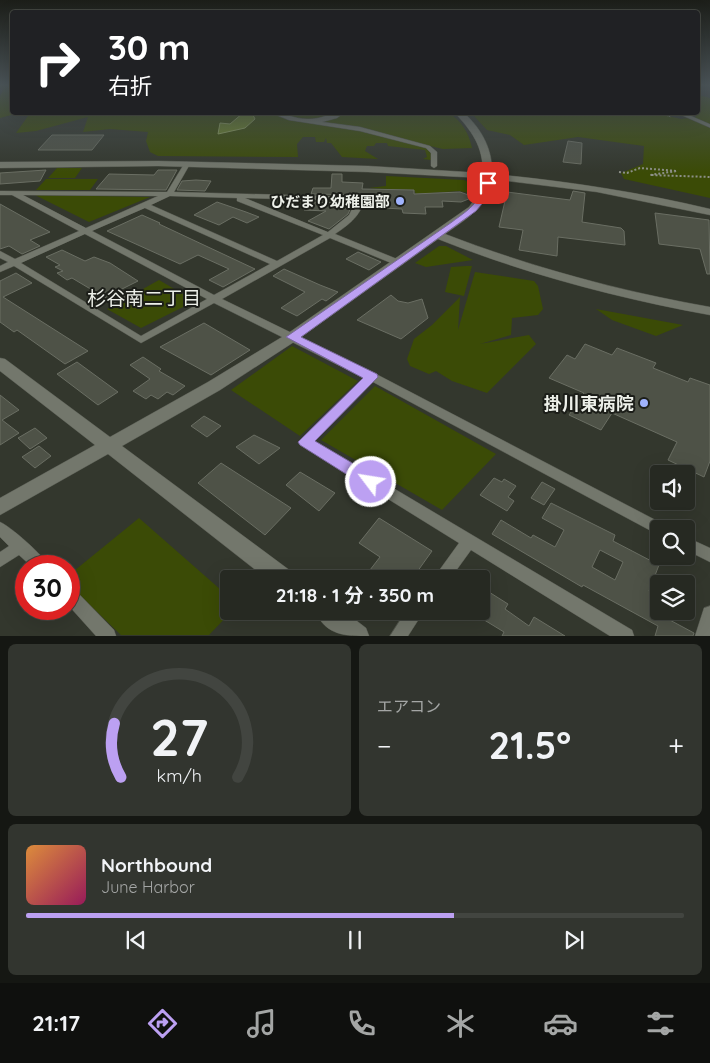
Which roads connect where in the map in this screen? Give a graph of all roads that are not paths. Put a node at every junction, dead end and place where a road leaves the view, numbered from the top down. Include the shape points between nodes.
1 (284, 115) edge
2 (337, 115) edge
3 (461, 115) edge
4 (685, 115) edge
5 (313, 122) junction
6 (710, 126) edge
7 (0, 160) edge
8 (0, 164) edge
9 (187, 164) junction
10 (434, 166) junction
11 (489, 172) junction
12 (0, 193) edge
13 (14, 193) junction
14 (169, 194) junction
15 (234, 196) junction
16 (145, 205) junction
17 (710, 207) edge
18 (710, 212) edge
19 (84, 232) junction
20 (328, 235) junction
21 (438, 235) junction
22 (0, 254) edge
23 (14, 262) junction
24 (399, 263) junction
25 (277, 264) junction
26 (0, 268) edge
27 (216, 300) junction
28 (710, 311) edge
29 (292, 337) junction
30 (0, 363) edge
31 (372, 377) junction
32 (111, 446) junction
33 (0, 507) edge
34 (650, 524) edge
35 (0, 528) edge
36 (469, 541) junction
37 (21, 546) junction
38 (695, 548) edge
39 (30, 555) edge
40 (710, 555) edge
41 (0, 560) edge
42 (272, 570) edge
43 (448, 570) edge
44 (80, 607) edge
45 (710, 614) edge
46 (338, 620) edge
47 (410, 620) edge
48 (108, 636) edge
49 (358, 636) edge
50 (398, 636) edge
51 (626, 636) edge
52 (703, 636) edge

1 - 5 street
2 - 5 street
3 - 11 street via 479,134
4 - 6 lane
5 - 10 street via 360,129 428,147 434,152
7 - 10 street via 124,158
8 - 9 street
9 - 11 street
9 - 14 street
10 - 11 street
11 - 17 street via 606,185
11 - 18 street
11 - 21 street via 482,198 473,209
12 - 13 street
13 - 14 street
13 - 19 street
14 - 15 street
14 - 16 street
15 - 20 street
15 - 20 street via 360,199 358,211 351,219
16 - 19 street
16 - 25 street
19 - 23 street
19 - 27 street
20 - 24 street
20 - 25 street
21 - 24 street
21 - 28 street via 491,257 567,280
22 - 23 street
23 - 26 street
23 - 27 street via 141,340
24 - 29 street
25 - 27 street
27 - 29 street
29 - 31 street
29 - 32 street
30 - 32 street
31 - 34 street
31 - 36 street via 305,442
32 - 33 street
32 - 42 street
35 - 37 street
36 - 43 street
36 - 51 street
37 - 39 street
37 - 41 street
38 - 40 street
44 - 48 street
45 - 52 street
46 - 49 street
47 - 50 street

